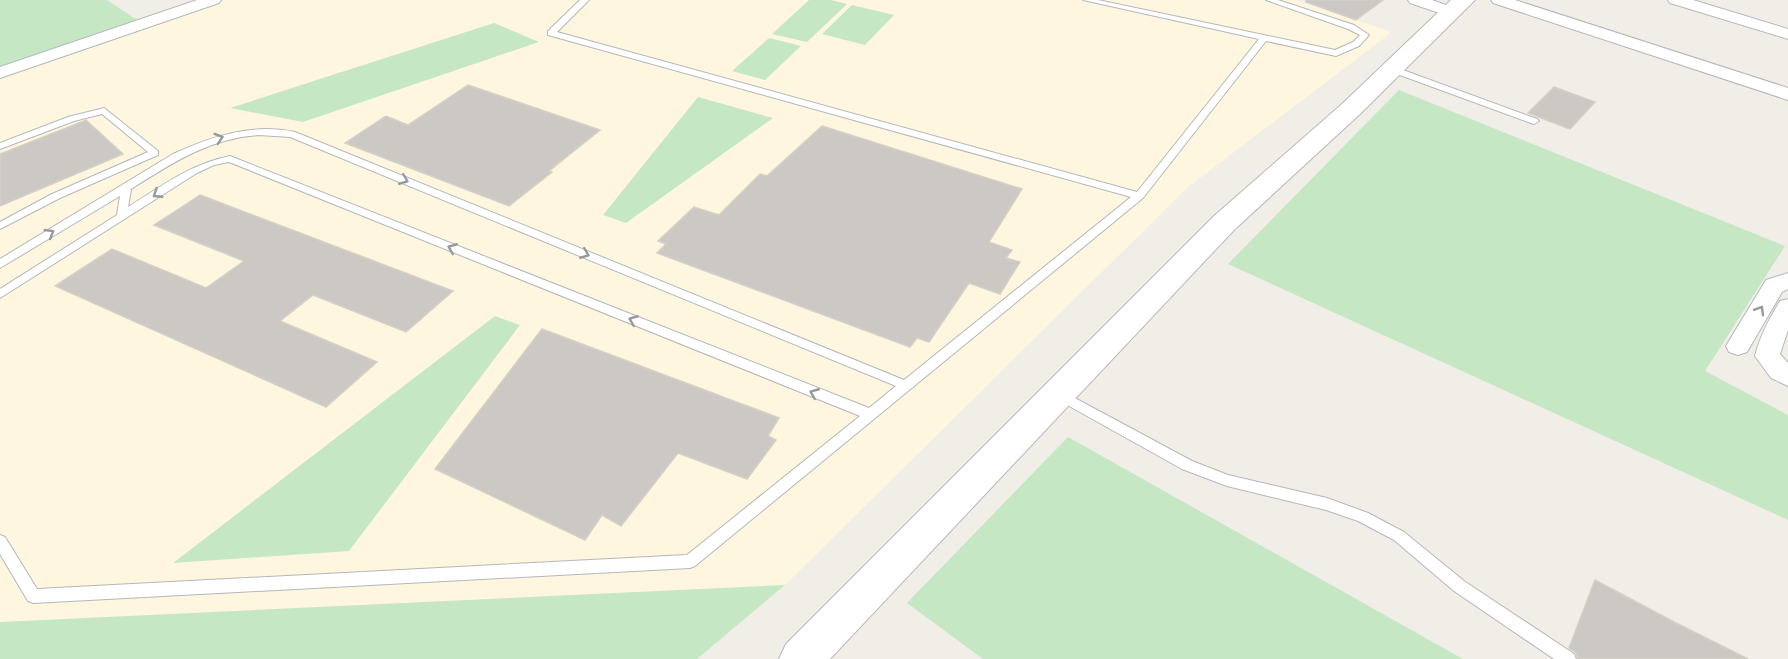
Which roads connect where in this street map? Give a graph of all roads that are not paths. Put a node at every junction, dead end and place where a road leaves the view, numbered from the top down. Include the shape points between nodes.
1 (213, 0) edge
2 (585, 0) edge
3 (1087, 0) edge
4 (1270, 0) edge
5 (1416, 0) edge
6 (1499, 0) edge
7 (1676, 0) edge
8 (1458, 6) edge
9 (1788, 34) edge
10 (1265, 37) junction
11 (1392, 69) junction
12 (0, 73) edge
13 (1788, 94) edge
14 (1534, 121) dead end
15 (0, 146) edge
16 (126, 187) junction
17 (1138, 196) junction
18 (122, 216) junction
19 (0, 226) edge
20 (0, 264) edge
21 (1788, 281) edge
22 (0, 294) edge
23 (1788, 307) edge
24 (1738, 346) dead end
25 (1788, 377) edge
26 (905, 385) junction
27 (1058, 394) junction
28 (869, 414) junction
29 (0, 541) edge
30 (804, 658) edge
31 (1568, 659) edge

1 - 12 street
2 - 17 lane via 551,33
3 - 10 lane
4 - 10 lane via 1365,35 1336,53
5 - 8 street
6 - 13 street
7 - 9 street
8 - 11 street
10 - 17 lane
11 - 14 lane
11 - 27 street via 1224,224
15 - 19 lane via 104,111 155,153 56,196
16 - 18 lane
20 -> 16 lane
16 -> 26 lane via 177,156 234,133 292,134
17 - 26 lane
18 - 22 lane
28 -> 18 lane via 230,159 192,171
24 -> 21 street via 1774,286
23 - 25 street via 1767,356
26 - 28 lane
27 - 30 street
27 - 31 lane via 1187,465 1227,480 1327,504 1363,517 1399,536 1459,586
28 - 29 lane via 690,561 33,596

